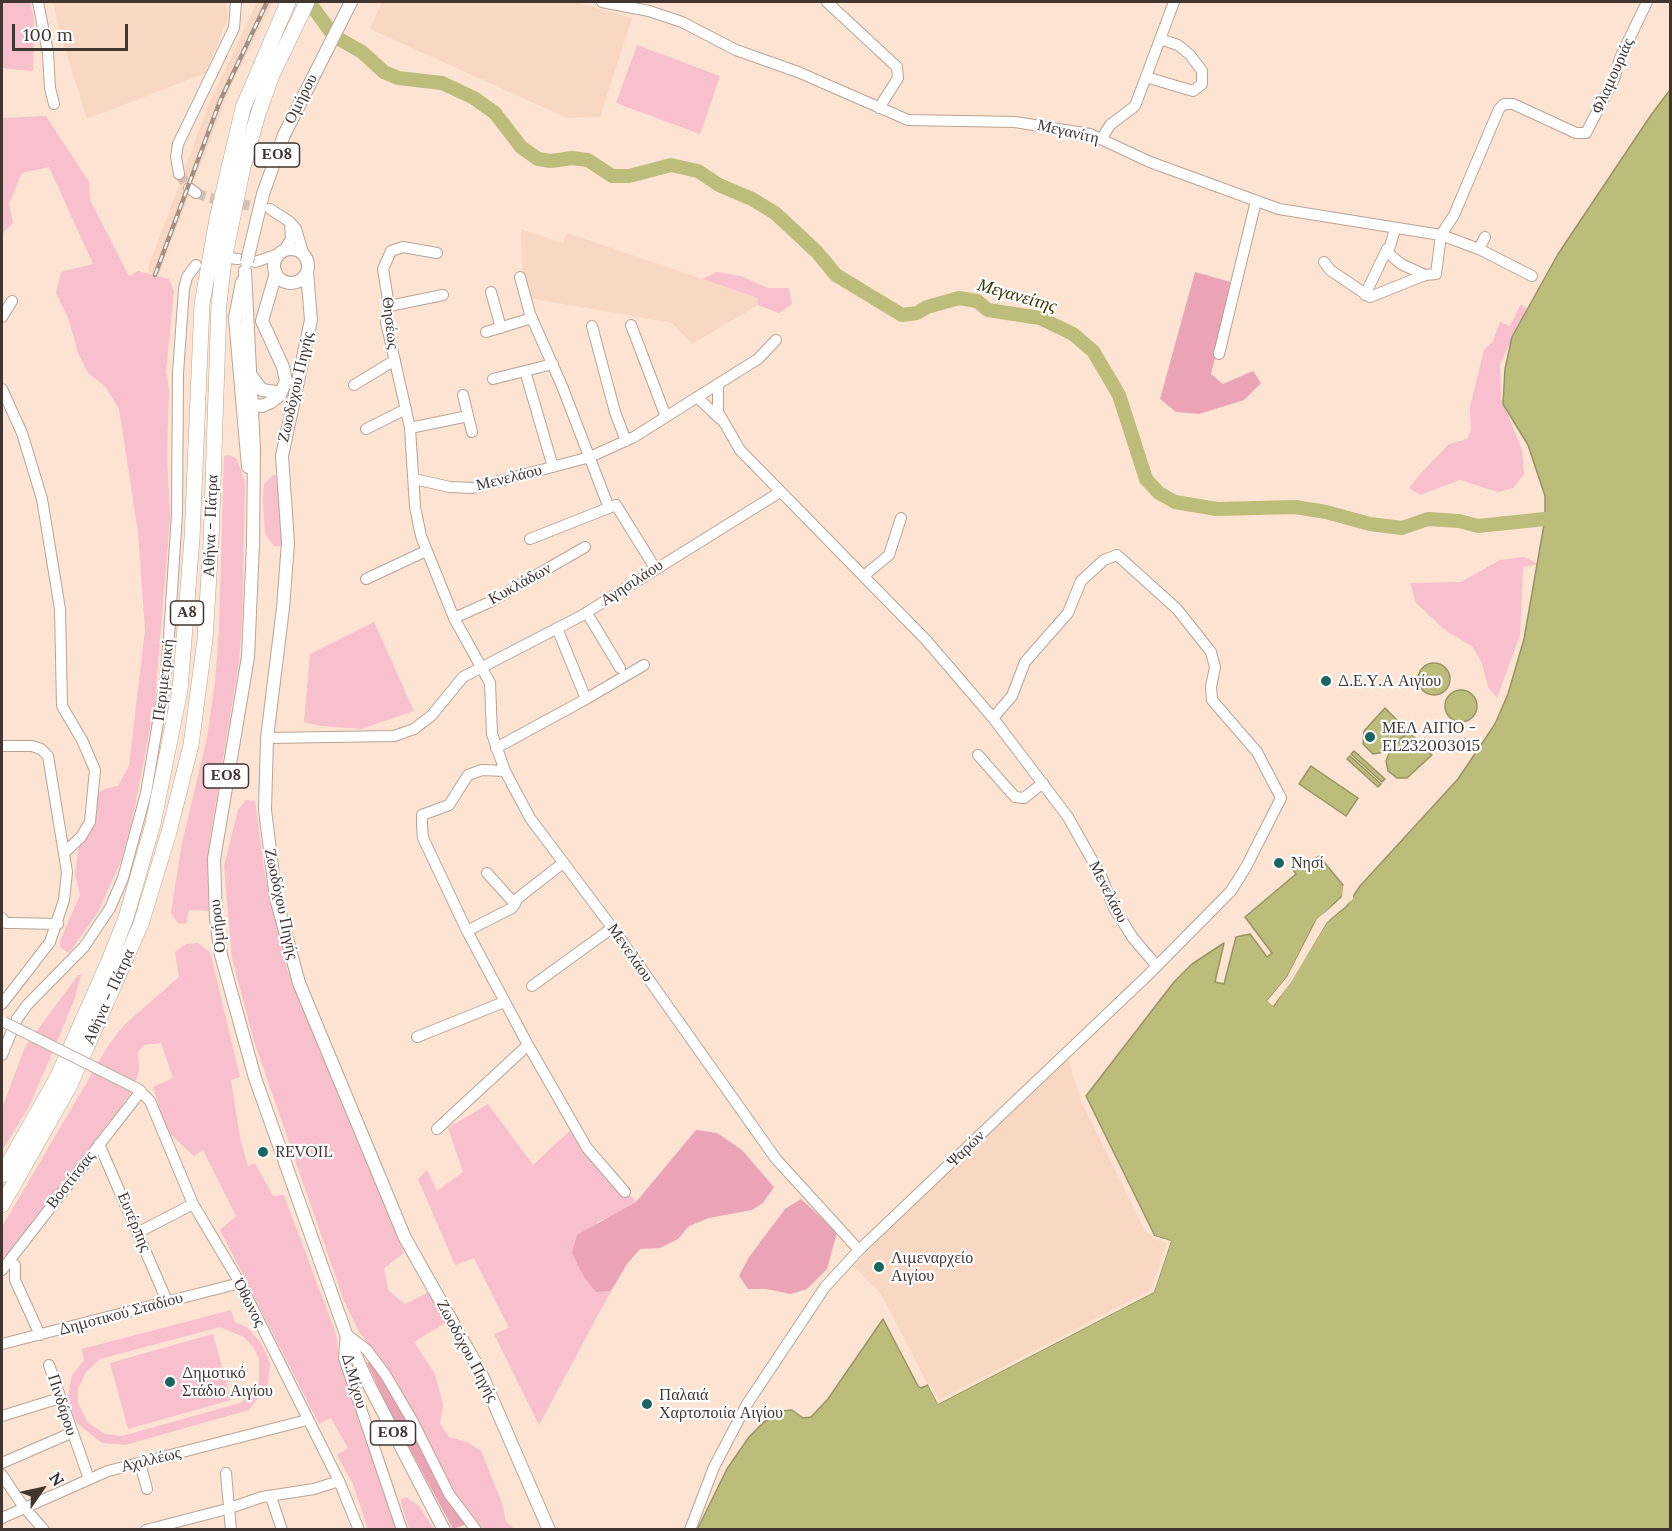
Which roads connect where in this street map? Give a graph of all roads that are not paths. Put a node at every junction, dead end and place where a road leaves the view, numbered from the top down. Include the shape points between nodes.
1 (38, 2) edge
2 (236, 2) edge
3 (288, 2) edge
4 (307, 2) edge
5 (351, 2) edge
6 (602, 2) edge
7 (826, 2) edge
8 (1174, 2) edge
9 (1647, 2) edge
10 (618, 3) edge
11 (1160, 39) junction
12 (1146, 77) junction
13 (54, 104) dead end
14 (879, 108) junction
15 (1102, 138) junction
16 (179, 174) tunnel mouth
17 (1256, 201) junction
18 (270, 209) tunnel mouth
19 (290, 222) junction
20 (1395, 229) junction
21 (1441, 235) junction
22 (1485, 237) dead end
23 (1387, 249) junction
24 (1479, 249) junction
25 (281, 253) junction
26 (437, 253) dead end
27 (304, 256) junction
28 (242, 261) junction
29 (1324, 262) dead end
30 (196, 265) dead end
31 (276, 272) junction
32 (307, 272) junction
33 (1425, 275) junction
34 (1532, 276) dead end
35 (520, 277) dead end
36 (293, 283) junction
37 (491, 292) dead end
38 (443, 295) dead end
39 (1365, 295) junction
40 (268, 299) junction
41 (310, 300) junction
42 (12, 301) dead end
43 (389, 306) junction
44 (2, 317) edge
45 (532, 318) junction
46 (631, 325) dead end
47 (592, 326) dead end
48 (501, 327) junction
49 (486, 332) dead end
50 (776, 340) dead end
51 (1219, 354) dead end
52 (395, 360) junction
53 (553, 364) junction
54 (525, 371) junction
55 (249, 373) junction
56 (493, 379) dead end
57 (718, 384) junction
58 (354, 385) dead end
59 (2, 389) edge
60 (277, 394) junction
61 (463, 395) dead end
62 (697, 397) junction
63 (246, 401) junction
64 (406, 409) junction
65 (468, 416) junction
66 (666, 417) junction
67 (720, 419) junction
68 (410, 428) junction
69 (366, 429) dead end
70 (253, 432) junction
71 (472, 432) dead end
72 (626, 441) junction
73 (590, 457) junction
74 (553, 467) junction
75 (414, 479) junction
76 (780, 492) junction
77 (253, 501) junction
78 (609, 508) junction
79 (901, 518) dead end
80 (530, 539) dead end
81 (585, 547) dead end
82 (426, 551) junction
83 (655, 568) junction
84 (865, 575) junction
85 (366, 579) dead end
86 (587, 613) junction
87 (454, 618) junction
88 (557, 628) junction
89 (644, 665) dead end
90 (481, 668) junction
91 (620, 668) dead end
92 (586, 699) junction
93 (993, 718) junction
94 (267, 738) junction
95 (2, 746) edge
96 (496, 748) junction
97 (978, 755) dead end
98 (505, 771) junction
99 (1043, 783) junction
100 (65, 852) junction
101 (563, 863) junction
102 (486, 873) dead end
103 (515, 904) junction
104 (2, 918) edge
105 (58, 924) junction
106 (612, 928) junction
107 (467, 931) junction
108 (1156, 965) junction
109 (532, 986) dead end
110 (504, 1002) junction
111 (2, 1004) edge
112 (3, 1021) edge
113 (417, 1037) dead end
114 (528, 1045) junction
115 (2, 1054) edge
116 (141, 1091) junction
117 (437, 1129) dead end
118 (99, 1144) junction
119 (2, 1175) edge
120 (625, 1192) dead end
121 (193, 1204) junction
122 (2, 1205) edge
123 (139, 1232) junction
124 (859, 1250) junction
125 (15, 1265) dead end
126 (2, 1270) edge
127 (240, 1283) junction
128 (167, 1301) junction
129 (346, 1334) junction
130 (40, 1335) junction
131 (2, 1344) edge
132 (49, 1365) dead end
133 (60, 1398) junction
134 (2, 1416) edge
135 (308, 1420) junction
136 (71, 1433) junction
137 (140, 1462) junction
138 (2, 1463) edge
139 (226, 1473) dead end
140 (2, 1475) edge
141 (89, 1479) junction
142 (339, 1480) junction
143 (147, 1489) dead end
144 (271, 1497) junction
145 (23, 1506) junction
146 (227, 1509) junction
147 (2, 1518) edge
148 (44, 1530) edge
149 (146, 1530) edge
150 (231, 1530) edge
151 (282, 1530) edge
152 (358, 1530) edge
153 (402, 1530) edge
154 (444, 1530) edge
155 (476, 1530) edge
156 (549, 1530) edge
157 (690, 1530) edge

1 - 13 street
2 - 16 street via 234,28 178,144
3 - 119 highway, Αθήνα - Πάτρα / Α8 via 238,125 202,304 192,538 180,690 153,825 126,918 108,963 57,1078
4 - 122 highway, Αθήνα - Πάτρα / Α8 via 272,75 250,140 224,260 208,595 191,745 170,832 141,924 70,1085
5 - 28 main road, Ομήρου / ΕΟ8 via 284,135
6 - 10 street, Μεγανίτη
7 - 14 street via 897,67 898,78
8 - 11 street
9 - 21 street, Φλαμουριάς via 1586,133 1576,133 1513,104 1504,104 1498,109 1454,215
10 - 14 street, Μεγανίτη via 682,22 736,50
11 - 12 street
11 - 12 street via 1178,45 1190,55 1202,71 1202,84 1193,91
12 - 15 street via 1135,106 1110,125
14 - 15 street, Μεγανίτη via 913,121 1015,122
15 - 17 street, Μεγανίτη via 1150,162
17 - 20 street, Μεγανίτη via 1279,209
17 - 51 street
18 - 19 street
19 - 25 street via 291,239
19 - 27 street via 301,237
20 - 21 street, Μεγανίτη
20 - 23 street
21 - 24 street, Μεγανίτη
21 - 33 street via 1437,272
22 - 24 street
23 - 33 street via 1401,264
23 - 39 street
24 - 34 street, Μεγανίτη
25 - 27 main road via 296,250
25 - 31 main road
25 - 31 street via 255,262
26 - 43 street, Θησέως via 403,247 391,251 383,268
27 - 32 main road
28 - 55 main road, Ομήρου / ΕΟ8
28 - 63 main road, Ομήρου / ΕΟ8 via 235,308
29 - 39 street
30 - 115 street, Περιμετρική via 184,290 178,373 177,514 168,646 146,793 123,878 110,908 84,947 27,1005
31 - 36 main road via 281,279
31 - 40 main road
32 - 36 main road
32 - 41 main road, Ζωοδόχου Πηγής
33 - 39 street via 1376,296
35 - 45 street
36 - 40 main road
36 - 41 main road
37 - 48 street
38 - 43 street
40 - 60 main road via 262,321 284,367 286,381
41 - 94 main road, Ζωοδόχου Πηγής via 309,335 282,456 288,543
42 - 44 street
43 - 52 street, Θησέως via 386,322
45 - 48 street
45 - 53 street
46 - 66 street
47 - 72 street
48 - 49 street
50 - 57 street via 758,359
52 - 58 street
52 - 64 street, Θησέως
53 - 54 street
53 - 73 street
54 - 56 street
54 - 74 street
55 - 60 main road via 262,390
55 - 63 main road, Ομήρου / ΕΟ8
57 - 62 street, Μενελάου
57 - 67 street, Μενελάου
59 - 100 street via 22,433 42,499 60,609 62,706 95,770 90,822
60 - 63 main road
60 - 70 main road via 258,417
61 - 65 street
62 - 66 street, Μενελάου
62 - 67 street
63 - 70 main road, Ομήρου / ΕΟ8
63 - 77 main road, Ομήρου / ΕΟ8
64 - 68 street, Θησέως
64 - 69 street
65 - 68 street
65 - 71 street
66 - 72 street, Μενελάου
67 - 76 street, Μενελάου via 740,450
68 - 75 street, Θησέως
70 - 77 main road, Ομήρου / ΕΟ8
72 - 73 street, Μενελάου
73 - 74 street, Μενελάου
73 - 78 street
74 - 75 street, Μενελάου via 469,488
75 - 82 street, Μενελάου via 415,507
76 - 83 street, Αγησιλάου
76 - 84 street, Μενελάου
77 - 129 main road, Ομήρου / ΕΟ8 via 248,657 214,859 218,936 246,1050
78 - 80 street
78 - 83 street via 618,506
79 - 84 street via 886,560
81 - 87 street, Κυκλάδων
82 - 85 street
82 - 87 street, Μενελάου
83 - 86 street, Αγησιλάου
84 - 93 street, Μενελάου
86 - 88 street, Αγησιλάου
86 - 91 street
87 - 90 street, Μενελάου
88 - 90 street, Αγησιλάου
88 - 92 street
89 - 92 street
90 - 94 street, Αγησιλάου via 457,681 432,715 410,732 394,736
90 - 96 street, Μενελάου via 492,689 491,723
92 - 96 street
93 - 99 street, Μενελάου
93 - 108 street, Ψαρών via 1012,696 1025,662 1068,614 1081,581 1104,560 1118,555 1177,609 1206,645 1215,667 1210,687 1212,700 1257,752 1281,798 1231,891
94 - 156 main road, Ζωοδόχου Πηγής via 268,849 281,923 299,983 405,1238 480,1371
95 - 100 street via 32,746 48,756
96 - 98 street, Μενελάου
97 - 99 street via 1015,797 1024,798
98 - 101 street, Μενελάου via 518,799
98 - 107 street via 473,772 449,805 422,815 423,838
99 - 108 street, Μενελάου via 1068,817 1114,908
100 - 105 street via 66,887
101 - 103 street
101 - 106 street, Μενελάου
102 - 103 street
103 - 107 street
104 - 105 street via 13,924
105 - 111 street via 44,950
106 - 109 street
106 - 124 street, Μενελάου via 776,1159
107 - 110 street
108 - 124 street, Ψαρών
110 - 113 street
110 - 114 street
112 - 116 street, Όθωνος, bridge
114 - 117 street
114 - 120 street via 586,1148
116 - 118 street, Βοστίτσας
116 - 121 street, Όθωνος via 154,1110
118 - 123 street, Ευτέρπης
118 - 126 street, Βοστίτσας
121 - 123 street
121 - 127 street, Όθωνος
123 - 128 street, Ευτέρπης
124 - 157 street, Ψαρών via 808,1310 747,1404 714,1467
125 - 130 street via 15,1280
127 - 128 street, Δημοτικού Σταδίου
127 - 135 street, Όθωνος
128 - 130 street, Δημοτικού Σταδίου
129 - 153 street, Δ.Μίχου via 344,1358
129 - 154 main road, ΕΟ8
129 - 155 street via 367,1350 385,1374 449,1494
130 - 131 street, Δημοτικού Σταδίου
132 - 133 street, Πινδάρου
133 - 134 street
133 - 136 street, Πινδάρου
135 - 137 street, Αχιλλέως
135 - 142 street, Όθωνος
136 - 138 street
136 - 141 street, Πινδάρου
137 - 141 street, Αχιλλέως
137 - 143 street
139 - 146 street
140 - 145 street
141 - 145 street, Αχιλλέως
142 - 144 street
142 - 152 street, Όθωνος
144 - 146 street
144 - 151 street
145 - 147 street, Αχιλλέως
145 - 148 street
146 - 149 street
146 - 150 street

